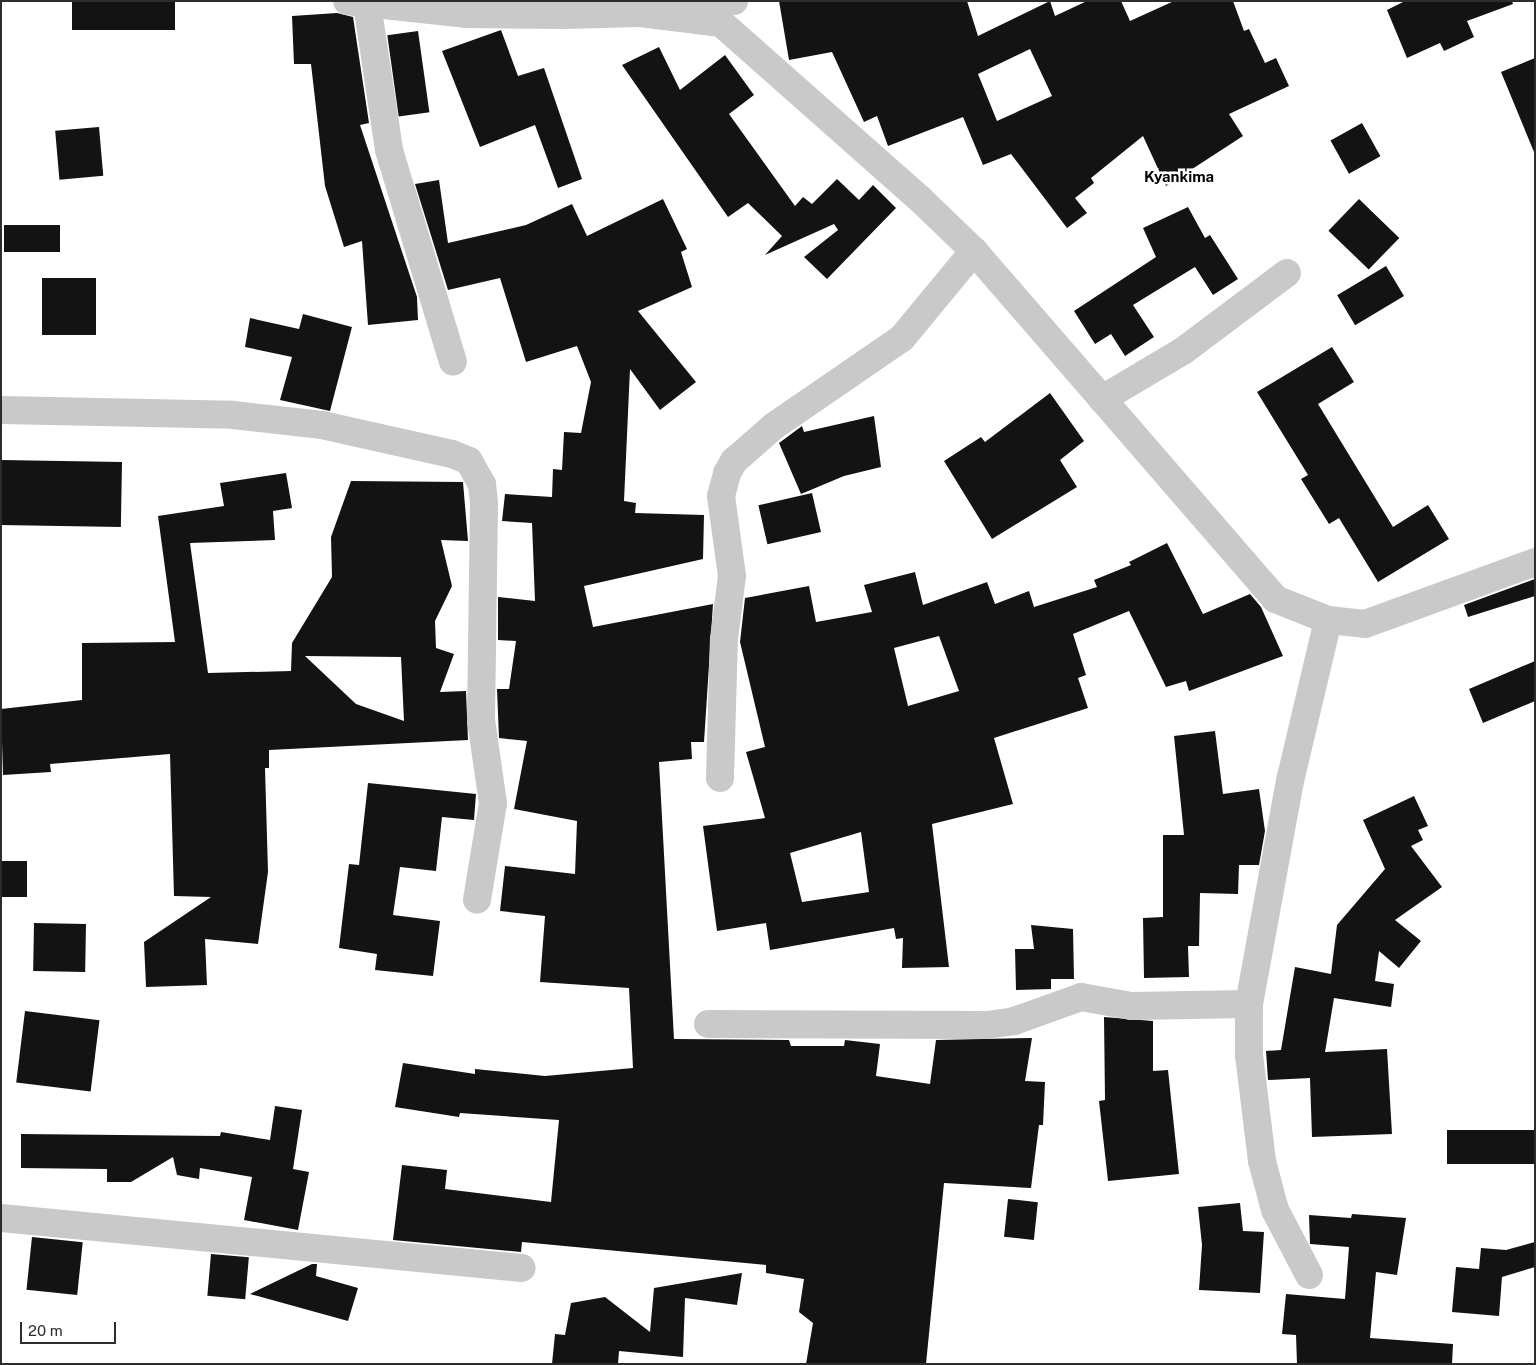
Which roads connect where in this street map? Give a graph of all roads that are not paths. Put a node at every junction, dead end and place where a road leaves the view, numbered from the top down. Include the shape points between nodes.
1 (357, 3) edge
2 (728, 7) edge
3 (974, 251) junction
4 (1287, 273) dead end
5 (453, 362) dead end
6 (1102, 399) junction
7 (1, 410) edge
8 (1535, 562) edge
9 (1328, 620) junction
10 (720, 778) dead end
11 (477, 900) dead end
12 (1249, 1004) junction
13 (708, 1024) dead end
14 (1, 1218) edge
15 (522, 1268) dead end
16 (1309, 1275) dead end

1 - 2 street via 467,14 640,13
1 - 5 street via 389,150
2 - 3 street
3 - 6 street
3 - 10 street via 902,338 774,426 734,461 727,474 721,496 732,576 724,639
4 - 6 street via 1182,351
6 - 9 street via 1260,585 1276,598
7 - 11 street via 234,415 322,425 452,454 468,462 482,484 484,504 481,720 493,803
8 - 9 street via 1365,624
9 - 12 street via 1290,781
12 - 13 street via 1131,1006 1081,997 1014,1021 987,1025
12 - 16 street via 1249,1055 1262,1161 1275,1210
14 - 15 street

